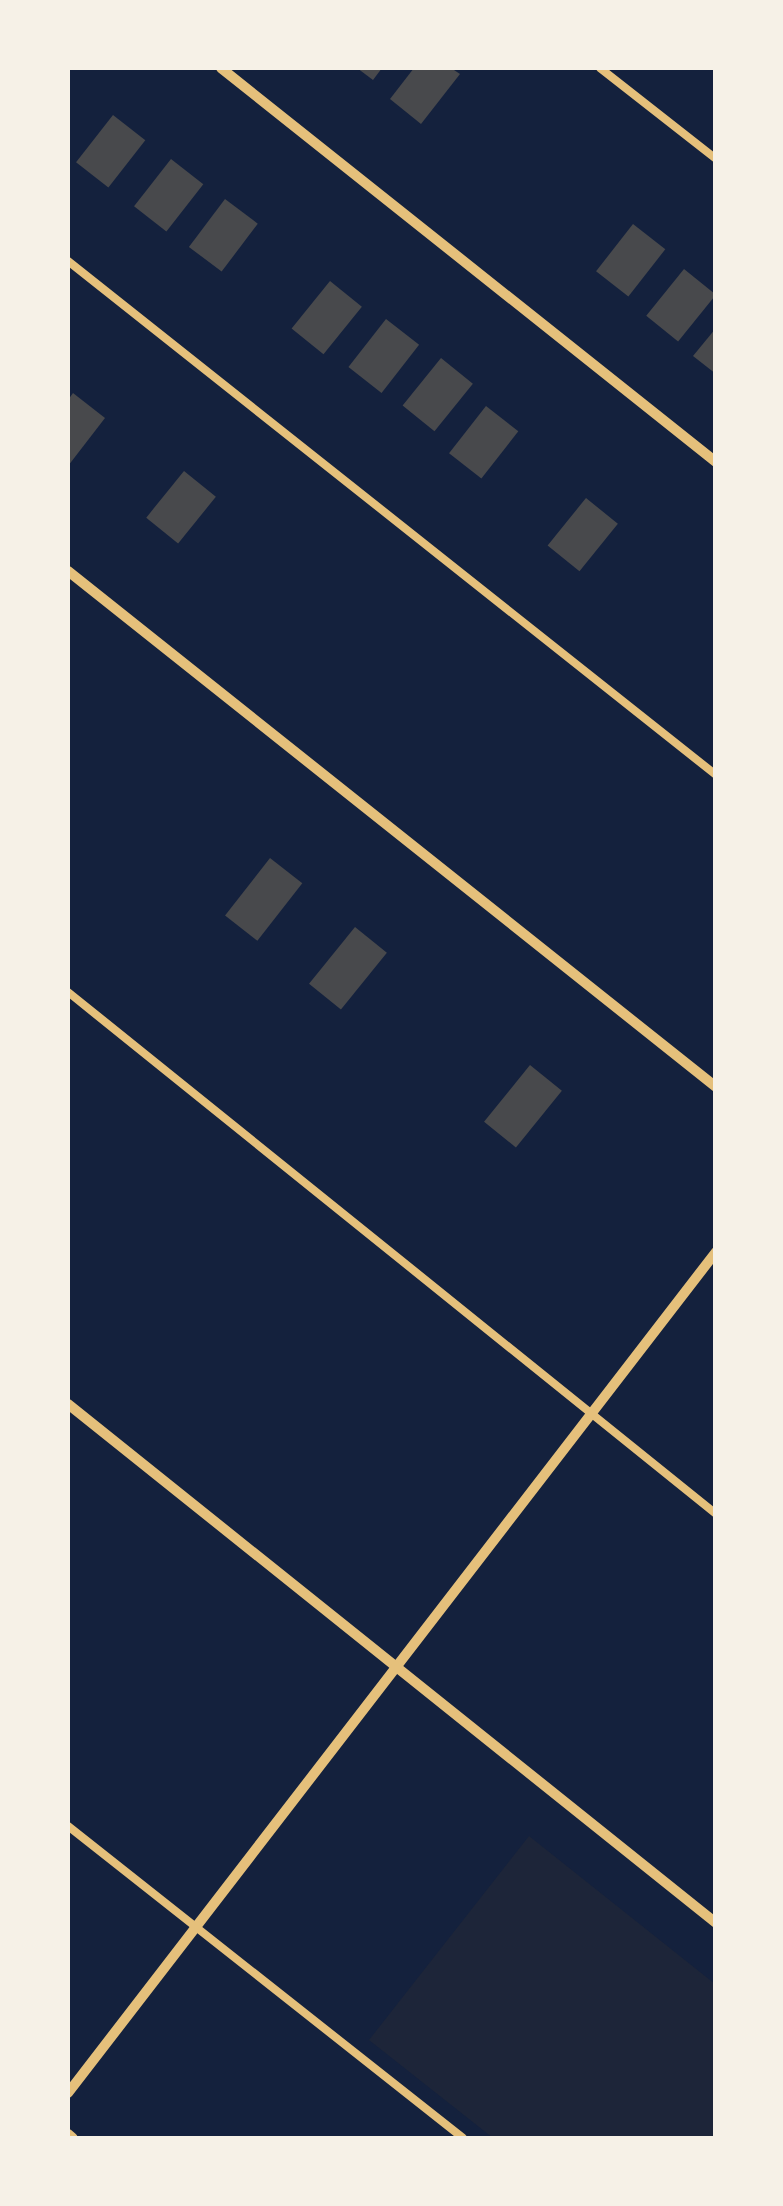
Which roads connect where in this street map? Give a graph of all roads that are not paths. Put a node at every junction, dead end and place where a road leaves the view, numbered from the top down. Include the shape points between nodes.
1 (221, 68) edge
2 (600, 68) edge
3 (716, 159) edge
4 (68, 260) edge
5 (716, 462) edge
6 (68, 571) edge
7 (716, 775) edge
8 (68, 992) edge
9 (716, 1087) edge
10 (716, 1252) edge
11 (68, 1404) edge
12 (590, 1414) junction
13 (716, 1514) edge
14 (394, 1666) junction
15 (68, 1826) edge
16 (716, 1923) edge
17 (194, 1928) junction
18 (68, 2093) edge
19 (463, 2138) edge

1 - 5 street
2 - 3 lane
4 - 7 lane
6 - 9 street
8 - 12 lane
10 - 12 street
11 - 14 street
12 - 13 lane
12 - 14 street
14 - 16 street
14 - 17 street
15 - 17 lane
17 - 18 street
17 - 19 lane

